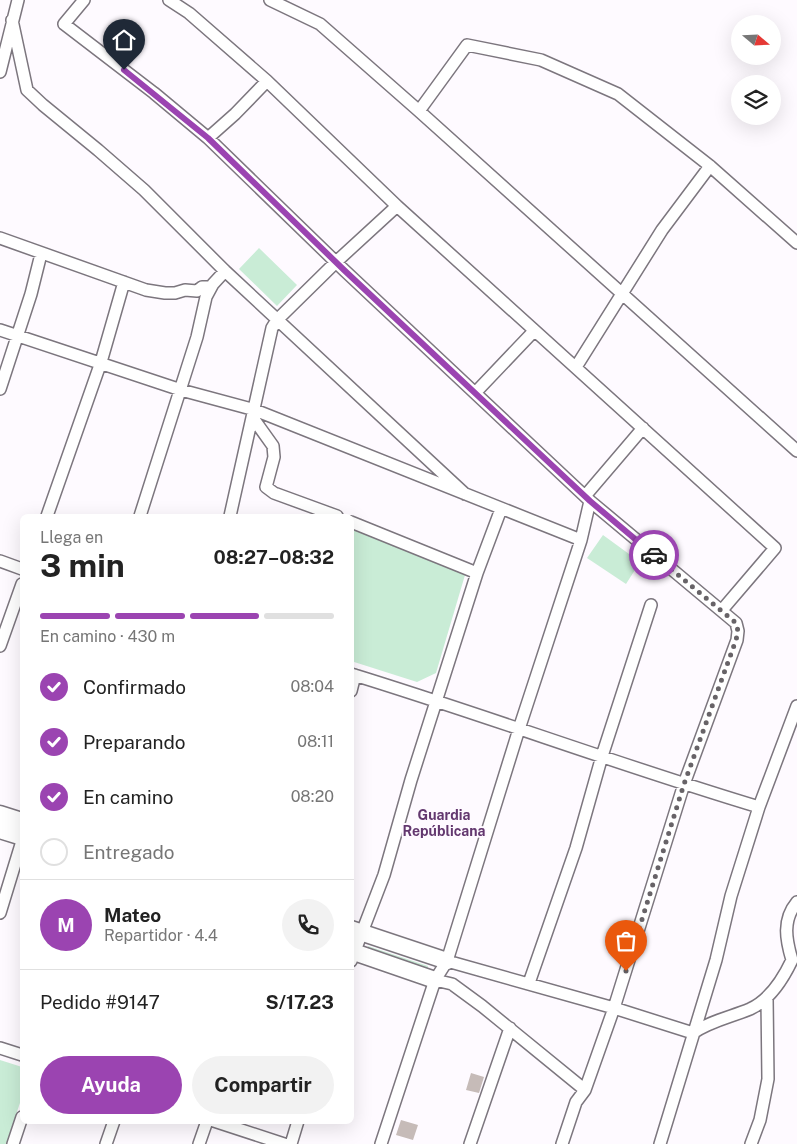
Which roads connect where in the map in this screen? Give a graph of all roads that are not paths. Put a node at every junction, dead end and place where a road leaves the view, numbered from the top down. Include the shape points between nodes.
1 (18, 0) edge
2 (84, 0) edge
3 (169, 0) edge
4 (270, 0) edge
5 (12, 20) junction
6 (4, 35) edge
7 (0, 72) edge
8 (267, 81) junction
9 (419, 111) junction
10 (208, 138) junction
11 (710, 166) junction
12 (397, 206) junction
13 (0, 238) edge
14 (797, 243) edge
15 (41, 254) junction
16 (336, 262) junction
17 (225, 271) junction
18 (124, 282) junction
19 (211, 287) junction
20 (623, 293) junction
21 (277, 320) junction
22 (0, 330) edge
23 (534, 331) junction
24 (19, 336) junction
25 (101, 362) junction
26 (576, 367) junction
27 (0, 389) edge
28 (180, 390) junction
29 (475, 393) junction
30 (254, 414) junction
31 (642, 428) junction
32 (797, 451) edge
33 (465, 494) junction
34 (588, 498) junction
35 (501, 509) junction
36 (48, 514) edge
37 (141, 514) edge
38 (230, 514) edge
39 (332, 514) edge
40 (354, 523) edge
41 (582, 540) junction
42 (0, 561) edge
43 (20, 567) edge
44 (477, 573) junction
45 (20, 590) edge
46 (651, 605) dead end
47 (722, 610) junction
48 (0, 646) edge
49 (354, 675) edge
50 (436, 702) junction
51 (797, 706) edge
52 (519, 729) junction
53 (602, 756) junction
54 (684, 784) junction
55 (759, 807) junction
56 (0, 814) edge
57 (20, 821) edge
58 (0, 830) edge
59 (20, 838) edge
60 (20, 846) edge
61 (797, 902) edge
62 (0, 912) edge
63 (356, 931) edge
64 (354, 956) edge
65 (794, 959) edge
66 (448, 961) junction
67 (435, 980) junction
68 (529, 983) junction
69 (767, 998) junction
70 (614, 1008) junction
71 (510, 1028) junction
72 (693, 1033) junction
73 (0, 1048) edge
74 (20, 1054) edge
75 (585, 1090) junction
76 (20, 1123) edge
77 (113, 1124) edge
78 (206, 1124) edge
79 (223, 1124) edge
80 (297, 1124) edge
81 (13, 1144) edge
82 (106, 1144) edge
83 (199, 1144) edge
84 (284, 1144) edge
85 (291, 1144) edge
86 (380, 1144) edge
87 (470, 1144) edge
88 (562, 1144) edge
89 (660, 1144) edge
90 (751, 1144) edge

1 - 5 street
2 - 10 street via 64,24
3 - 8 street via 189,13
4 - 9 street via 320,24
5 - 6 street
5 - 17 street via 27,90 144,190
6 - 7 street
8 - 10 street
8 - 12 street
9 - 11 street via 467,45 541,60 618,94
9 - 20 street
10 - 16 street
11 - 14 street
11 - 20 street via 662,230
12 - 16 street
12 - 23 street
13 - 15 street
15 - 18 street
15 - 24 street
16 - 21 street
16 - 29 street
17 - 19 street
17 - 21 street
18 - 19 street via 165,293
18 - 25 street
19 - 28 street
20 - 26 street
20 - 32 street
21 - 30 street via 272,328
21 - 33 street
22 - 24 street
23 - 26 street
23 - 29 street
24 - 25 street
24 - 27 street
25 - 28 street
25 - 36 street
26 - 31 street
28 - 30 street
28 - 37 street
29 - 34 street
30 - 33 street
30 - 38 street
30 - 39 street via 273,446 274,457 266,487
31 - 34 street
31 - 47 street via 775,548
33 - 35 street
34 - 41 street
34 - 47 street
35 - 41 street
35 - 44 street
40 - 44 street
41 - 52 street
42 - 43 street
44 - 50 street
45 - 48 street
46 - 53 street
47 - 54 street via 736,623 738,631
49 - 50 street
50 - 52 street
50 - 63 street via 384,875
51 - 55 street
52 - 53 street
52 - 66 street
53 - 54 street
53 - 68 street via 576,848
54 - 55 street
54 - 70 street
55 - 72 street
56 - 57 street
58 - 59 street
60 - 62 street
61 - 65 street via 785,932
63 - 66 street
64 - 67 street
65 - 69 street
66 - 67 street
66 - 68 street
67 - 71 street via 452,984
67 - 86 street
68 - 70 street
69 - 72 street
69 - 90 street via 768,1080 760,1120
70 - 72 street
70 - 75 street
71 - 75 street
71 - 87 street
72 - 89 street
73 - 74 street
75 - 88 street via 576,1102
76 - 81 street
77 - 82 street
78 - 83 street
79 - 84 street
80 - 85 street

